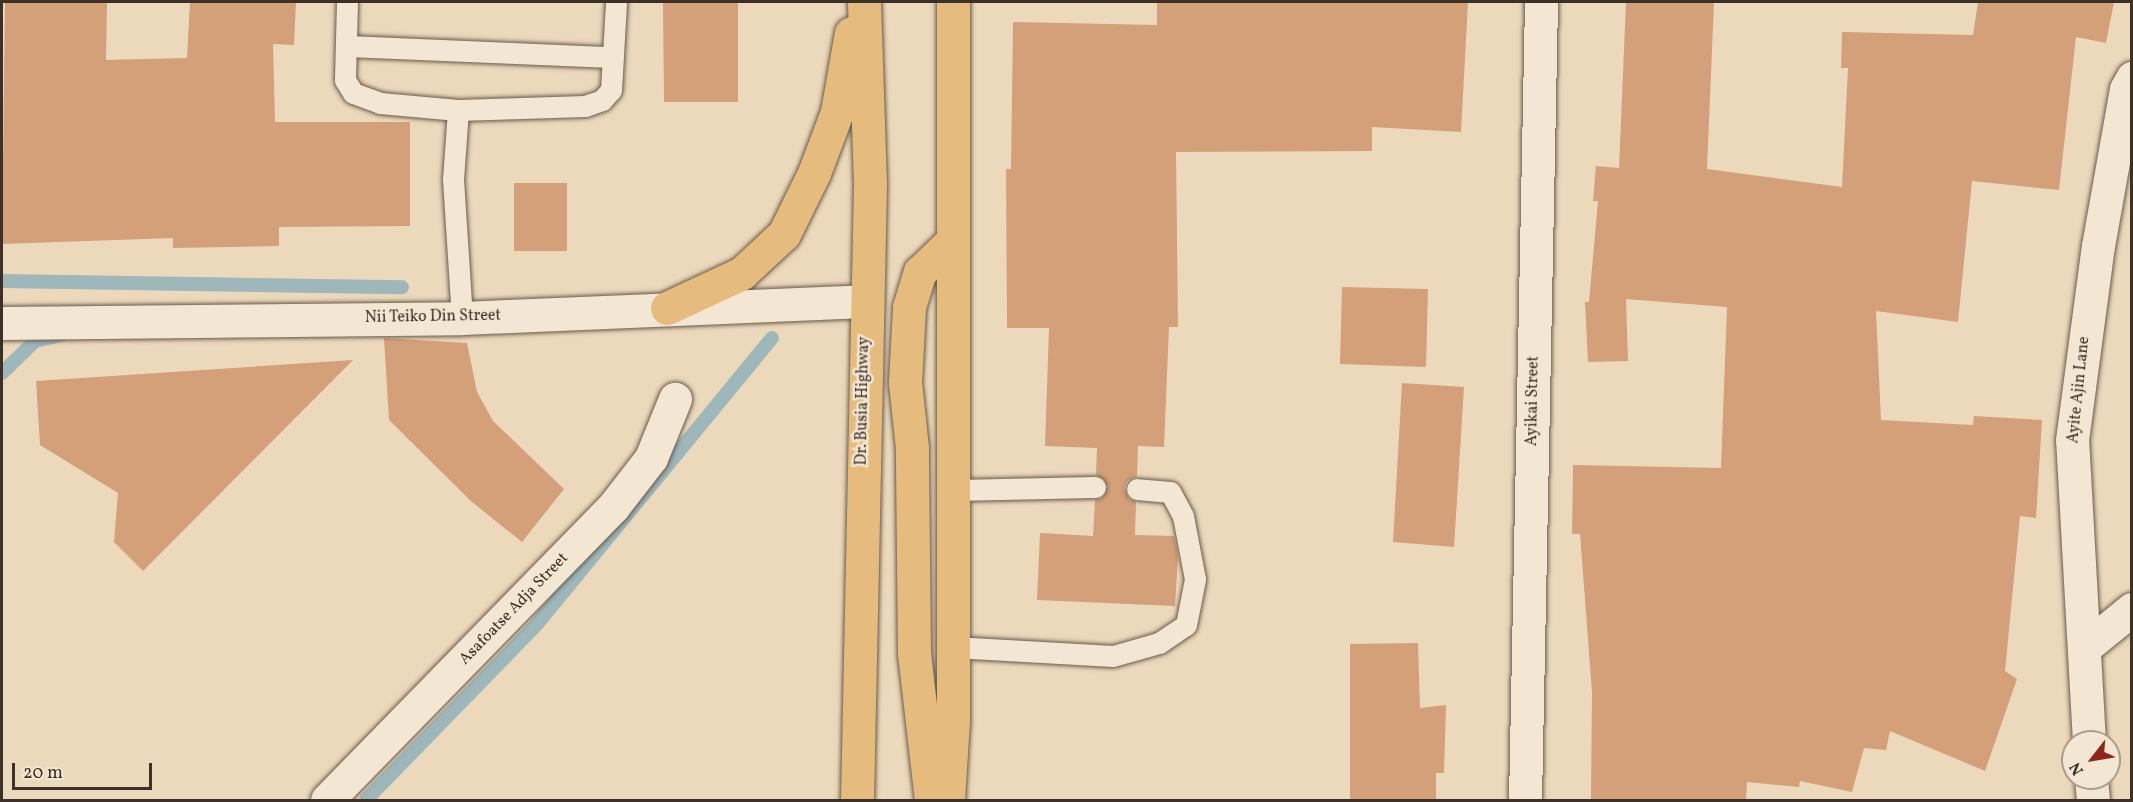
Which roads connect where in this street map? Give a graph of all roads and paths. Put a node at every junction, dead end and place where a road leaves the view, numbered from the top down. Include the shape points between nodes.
1 (347, 2) edge
2 (615, 2) edge
3 (856, 2) edge
4 (864, 2) edge
5 (952, 2) edge
6 (1541, 2) edge
7 (346, 46) junction
8 (613, 57) junction
9 (2130, 86) edge
10 (458, 110) junction
11 (951, 243) junction
12 (865, 300) junction
13 (667, 308) junction
14 (462, 318) junction
15 (5, 327) edge
16 (675, 399) dead end
17 (1095, 487) dead end
18 (1137, 489) dead end
19 (954, 490) junction
20 (2132, 609) edge
21 (953, 647) junction
22 (2084, 648) junction
23 (2088, 730) edge
24 (327, 801) edge
25 (857, 801) edge
26 (931, 801) edge
27 (948, 801) edge
28 (1525, 801) edge

1 - 7 lane
2 - 8 lane
3 - 13 highway via 837,111 814,173 784,234 742,273
4 - 12 highway, Dr. Busia Highway via 870,184
5 - 11 highway
6 - 28 street, Ayikai Street
7 - 8 lane
7 - 10 lane via 345,80 353,93 374,102
8 - 10 lane via 611,90 602,100 585,106
9 - 22 street, Ayite Ajin Lane via 2081,352 2072,440
10 - 14 lane via 453,179
11 - 19 highway
11 - 26 highway via 920,272 909,307 905,382 912,448 914,653
12 - 13 street, Nii Teiko Din Street
12 - 25 highway, Dr. Busia Highway
13 - 14 street, Nii Teiko Din Street
14 - 15 street, Nii Teiko Din Street
16 - 24 street, Asafoatse Adja Street via 651,458 613,507
17 - 19 lane
18 - 21 lane via 1170,492 1183,516 1195,579 1186,625 1159,643 1113,656
19 - 21 highway
20 - 22 street
21 - 27 highway
22 - 23 street, Ayite Ajin Lane

